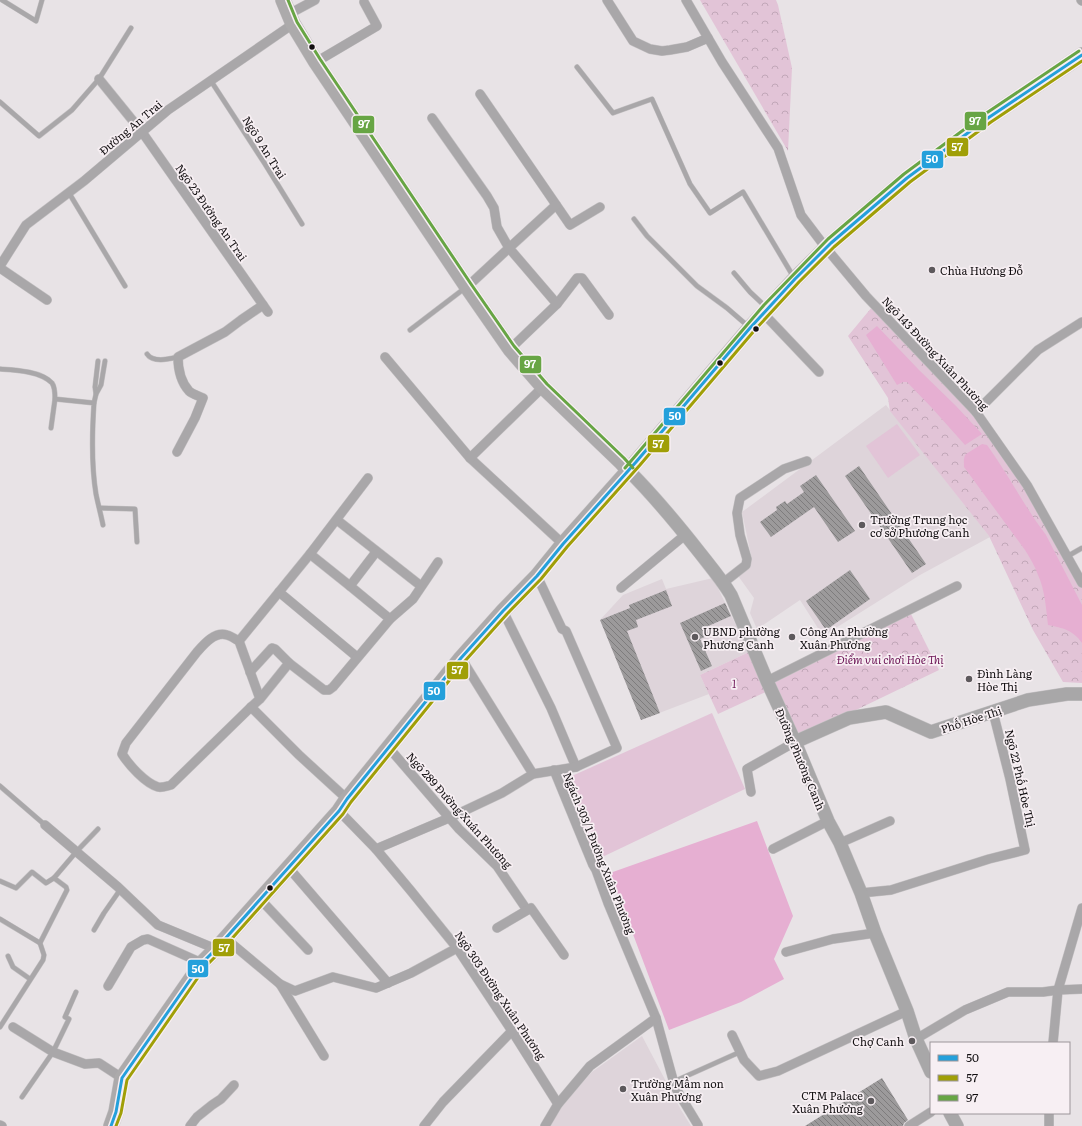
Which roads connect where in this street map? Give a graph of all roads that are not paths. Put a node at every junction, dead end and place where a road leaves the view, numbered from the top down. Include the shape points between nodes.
1 (2, 0) edge
2 (42, 0) edge
3 (315, 0) edge
4 (607, 0) edge
5 (686, 0) edge
6 (364, 2) dead end
7 (288, 13) edge
8 (131, 28) dead end
9 (708, 38) junction
10 (1082, 56) edge
11 (316, 62) junction
12 (577, 67) dead end
13 (99, 79) junction
14 (211, 81) junction
15 (480, 94) dead end
16 (0, 102) edge
17 (432, 118) dead end
18 (142, 132) junction
19 (69, 193) junction
20 (556, 205) junction
21 (600, 207) dead end
22 (634, 219) dead end
23 (302, 224) dead end
24 (509, 248) junction
25 (826, 248) junction
26 (0, 267) edge
27 (734, 273) dead end
28 (795, 279) junction
29 (125, 286) dead end
30 (467, 287) junction
31 (47, 300) dead end
32 (557, 304) junction
33 (765, 311) junction
34 (609, 315) dead end
35 (1082, 322) edge
36 (750, 328) junction
37 (410, 330) dead end
38 (510, 350) junction
39 (147, 354) dead end
40 (178, 357) junction
41 (385, 357) dead end
42 (98, 361) dead end
43 (104, 361) dead end
44 (0, 369) edge
45 (819, 372) dead end
46 (543, 387) junction
47 (96, 394) junction
48 (55, 399) junction
49 (94, 403) junction
50 (976, 412) junction
51 (51, 428) dead end
52 (177, 452) dead end
53 (470, 458) junction
54 (807, 461) dead end
55 (629, 471) junction
56 (368, 478) dead end
57 (100, 508) junction
58 (337, 520) junction
59 (104, 525) dead end
60 (685, 534) junction
61 (137, 542) dead end
62 (563, 544) junction
63 (1082, 548) edge
64 (376, 552) junction
65 (310, 554) junction
66 (1068, 556) junction
67 (438, 562) dead end
68 (537, 576) junction
69 (723, 583) junction
70 (1082, 583) edge
71 (350, 586) junction
72 (421, 586) junction
73 (957, 586) dead end
74 (620, 588) dead end
75 (279, 592) junction
76 (503, 611) junction
77 (390, 620) junction
78 (239, 641) junction
79 (357, 657) junction
80 (461, 658) junction
81 (289, 662) junction
82 (250, 672) junction
83 (767, 681) junction
84 (1082, 694) edge
85 (260, 699) junction
86 (251, 707) junction
87 (993, 712) junction
88 (796, 742) junction
89 (388, 748) junction
90 (576, 767) junction
91 (554, 770) junction
92 (533, 774) junction
93 (0, 786) edge
94 (751, 792) dead end
95 (343, 805) junction
96 (449, 818) junction
97 (828, 821) junction
98 (890, 821) dead end
99 (45, 824) joint
100 (98, 829) dead end
101 (840, 843) junction
102 (376, 849) junction
103 (773, 849) dead end
104 (77, 851) junction
105 (288, 867) junction
106 (54, 878) junction
107 (0, 881) edge
108 (120, 890) junction
109 (861, 893) junction
110 (260, 899) junction
111 (1082, 908) edge
112 (527, 910) junction
113 (0, 919) edge
114 (497, 928) dead end
115 (94, 930) dead end
116 (875, 933) junction
117 (40, 943) junction
118 (220, 944) junction
119 (457, 948) junction
120 (308, 950) dead end
121 (786, 952) dead end
122 (564, 955) dead end
123 (8, 956) dead end
124 (202, 963) junction
125 (30, 979) junction
126 (388, 983) junction
127 (280, 984) junction
128 (108, 986) dead end
129 (1082, 989) edge
130 (1058, 990) junction
131 (76, 992) dead end
132 (907, 1011) junction
133 (656, 1018) junction
134 (0, 1026) edge
135 (13, 1027) dead end
136 (512, 1031) junction
137 (732, 1035) dead end
138 (916, 1039) junction
139 (1053, 1042) edge
140 (53, 1052) junction
141 (740, 1052) junction
142 (324, 1056) dead end
143 (930, 1070) edge
144 (122, 1078) junction
145 (673, 1082) junction
146 (234, 1085) dead end
147 (22, 1098) dead end
148 (558, 1104) junction
149 (930, 1113) edge
150 (951, 1114) edge
151 (1049, 1114) edge
152 (116, 1123) edge
153 (698, 1125) edge
154 (190, 1126) edge
155 (424, 1126) edge
156 (545, 1126) edge
157 (910, 1126) edge
158 (957, 1126) edge
159 (1049, 1126) edge

1 - 2 lane via 36,21
3 - 7 street, Đường An Trai
4 - 9 street via 633,41 650,49 670,50
5 - 9 street, Ngõ 143 Đường Xuân Phương
6 - 11 street via 377,26
7 - 11 main road
7 - 14 street, Đường An Trai
8 - 13 lane
9 - 25 street, Ngõ 143 Đường Xuân Phương via 778,148 801,215
10 - 25 main road via 988,118 907,178
11 - 30 main road
12 - 28 lane via 613,114 652,100 690,184 710,213 743,192
13 - 16 lane via 72,110 39,136
13 - 18 street, Ngõ 23 Đường An Trai
14 - 18 street, Đường An Trai via 168,110
14 - 23 lane, Ngõ 9 An Trai
15 - 20 street
17 - 24 street via 488,196 494,208 497,227
18 - 19 street, Đường An Trai
18 - 40 street, Ngõ 23 Đường An Trai via 266,309 241,320 225,332
19 - 26 street, Đường An Trai via 26,225
19 - 29 lane
20 - 21 street via 570,225
20 - 24 street
22 - 36 lane via 647,236 697,286
24 - 30 street
24 - 32 street
25 - 28 main road
25 - 50 street, Ngõ 143 Đường Xuân Phương via 866,296
26 - 31 street
27 - 33 lane
28 - 33 main road
30 - 37 lane
30 - 38 main road
32 - 34 street via 577,278 582,278
32 - 38 street
33 - 36 main road
33 - 45 street
35 - 50 street via 1038,350
36 - 55 main road
38 - 46 main road
39 - 40 lane via 148,357 164,360
40 - 52 street via 182,379 189,391 204,398
41 - 53 street
42 - 47 lane via 94,387
43 - 47 lane via 101,385
44 - 48 lane via 17,370 43,377 52,384
46 - 53 street
46 - 55 main road
47 - 49 lane
48 - 49 lane
48 - 51 lane
49 - 57 lane via 94,476
50 - 66 street, Ngõ 143 Đường Xuân Phương via 1027,485
53 - 62 street
54 - 69 street via 784,469 740,498 737,513 746,564
55 - 60 street, Đường Phương Canh
55 - 62 main road
56 - 58 street
57 - 59 lane
57 - 61 lane via 135,510
58 - 64 street
58 - 65 street
60 - 69 street, Đường Phương Canh
60 - 74 street
62 - 68 main road
63 - 66 lane
64 - 71 street
64 - 72 street
65 - 71 street
65 - 75 street
66 - 70 street, Ngõ 143 Đường Xuân Phương
67 - 72 street
68 - 76 main road
68 - 90 street via 562,629 566,631 617,748
69 - 83 street, Đường Phương Canh via 731,595
71 - 77 street
72 - 77 street via 413,599
73 - 83 street
75 - 78 street
75 - 79 street
76 - 80 main road
76 - 90 street via 551,708
77 - 79 street
78 - 82 street
78 - 86 street via 220,634 209,640 126,743 122,754 150,782 160,787 171,785
79 - 81 street via 329,690 324,690
80 - 89 main road
80 - 92 street
81 - 82 street via 272,648
81 - 85 street
82 - 85 street
83 - 88 street, Đường Phương Canh
84 - 87 street, Phố Hòe Thị via 1028,700
85 - 86 street
86 - 95 street, Ngõ 303 Đường Xuân Phương via 299,755
87 - 88 street, Phố Hòe Thị via 931,732 886,712 849,718
87 - 109 street, Ngõ 22 Phố Hòe Thị via 1025,850 891,890
88 - 94 street via 747,769
88 - 97 street, Đường Phương Canh
89 - 95 main road
89 - 96 street, Ngõ 289 Đường Xuân Phương
90 - 91 street
91 - 92 street, Ngách 303/1 Đường Xuân Phương
91 - 133 street, Ngách 303/1 Đường Xuân Phương
92 - 96 street, Ngách 303/1 Đường Xuân Phương via 502,793
93 - 99 lane
95 - 102 street, Ngõ 303 Đường Xuân Phương
95 - 105 main road
96 - 102 street, Ngách 303/1 Đường Xuân Phương
96 - 112 street, Ngõ 289 Đường Xuân Phương via 497,866
97 - 101 street, Đường Phương Canh
97 - 103 street
98 - 101 street
99 - 104 street
100 - 104 lane
101 - 109 street, Đường Phương Canh
102 - 119 street, Ngõ 303 Đường Xuân Phương
104 - 106 lane
104 - 108 street
105 - 110 main road
105 - 126 street
106 - 107 lane via 46,882 32,872 16,888
106 - 117 lane via 67,890
108 - 115 lane
108 - 118 street via 158,925
109 - 116 street, Đường Phương Canh
110 - 118 main road
110 - 120 street
111 - 130 street
112 - 114 street
112 - 122 street, Ngõ 289 Đường Xuân Phương via 531,908
113 - 117 lane
116 - 121 street via 833,939
116 - 132 street, Đường Phương Canh
117 - 125 lane via 43,960
118 - 124 main road
118 - 127 street
119 - 126 street via 411,974
119 - 136 street, Ngõ 303 Đường Xuân Phương
123 - 125 lane via 13,967
124 - 128 street via 148,939 143,940 132,947
124 - 144 main road
125 - 134 lane
126 - 127 street via 376,988 333,977 295,990
127 - 142 street
129 - 130 street
130 - 138 street via 1008,992 966,1010
130 - 139 street
131 - 140 lane via 65,1017 69,1019
132 - 138 street, Đường Phương Canh
132 - 141 street via 778,1071 759,1076
133 - 145 street, Ngách 303/1 Đường Xuân Phương
133 - 148 street via 590,1066
135 - 140 street
136 - 148 street, Ngõ 303 Đường Xuân Phương
136 - 155 street via 442,1102
137 - 141 street
138 - 143 street, Đường Phương Canh
140 - 144 street via 85,1064 99,1063
140 - 147 lane
141 - 145 lane
144 - 152 main road
145 - 153 street, Ngách 303/1 Đường Xuân Phương
146 - 154 street via 222,1099 197,1117
148 - 156 street
149 - 157 street
150 - 158 street
151 - 159 street

